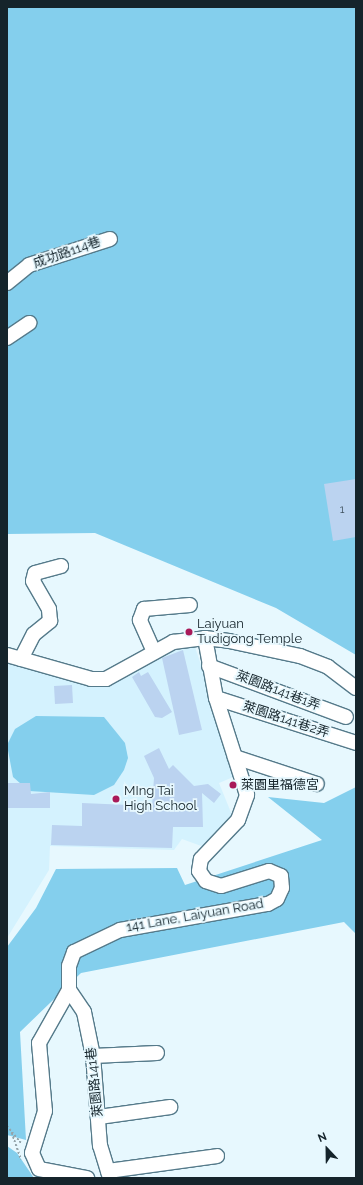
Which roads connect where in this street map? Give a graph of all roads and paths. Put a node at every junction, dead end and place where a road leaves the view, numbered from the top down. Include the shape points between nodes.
1 (110, 239) dead end
2 (7, 283) edge
3 (29, 323) dead end
4 (7, 338) edge
5 (61, 566) dead end
6 (190, 605) dead end
7 (205, 638) junction
8 (154, 652) junction
9 (7, 655) edge
10 (21, 659) junction
11 (209, 666) junction
12 (356, 688) edge
13 (216, 698) junction
14 (346, 717) dead end
15 (356, 743) edge
16 (235, 757) junction
17 (317, 784) dead end
18 (69, 990) junction
19 (158, 1053) dead end
20 (93, 1056) junction
21 (170, 1107) dead end
22 (99, 1117) junction
23 (7, 1126) edge
24 (32, 1153) junction
25 (217, 1156) dead end
26 (109, 1174) edge
27 (87, 1178) edge

1 - 2 street, 成功路114巷 via 29,265
3 - 4 street
5 - 10 street via 35,573 33,581 49,609 50,621 34,634
6 - 8 street via 144,609 140,620
7 - 8 street via 173,642
7 - 11 street, 141 Lane, Laiyuan Road
7 - 12 street via 300,656 328,667
8 - 10 street via 106,679 91,679
9 - 10 street
11 - 13 street, 141 Lane, Laiyuan Road
11 - 14 street, 萊園路141巷1弄
13 - 15 street, 萊園路141巷2弄
13 - 16 street, 141 Lane, Laiyuan Road
16 - 17 street
16 - 18 street, 141 Lane, Laiyuan Road via 247,795 238,820 201,859 198,871 206,881 221,886 269,872 281,876 282,888 277,899 251,909 120,930 82,946 74,952 69,966
18 - 20 street, 萊園路141巷 via 84,1012
18 - 24 street, 141 Lane, Laiyuan Road via 39,1044 45,1111
19 - 20 street
20 - 22 street, 萊園路141巷
21 - 22 street
22 - 26 street, 萊園路141巷 via 100,1146
23 - 24 path
24 - 27 street via 39,1169
25 - 26 street

